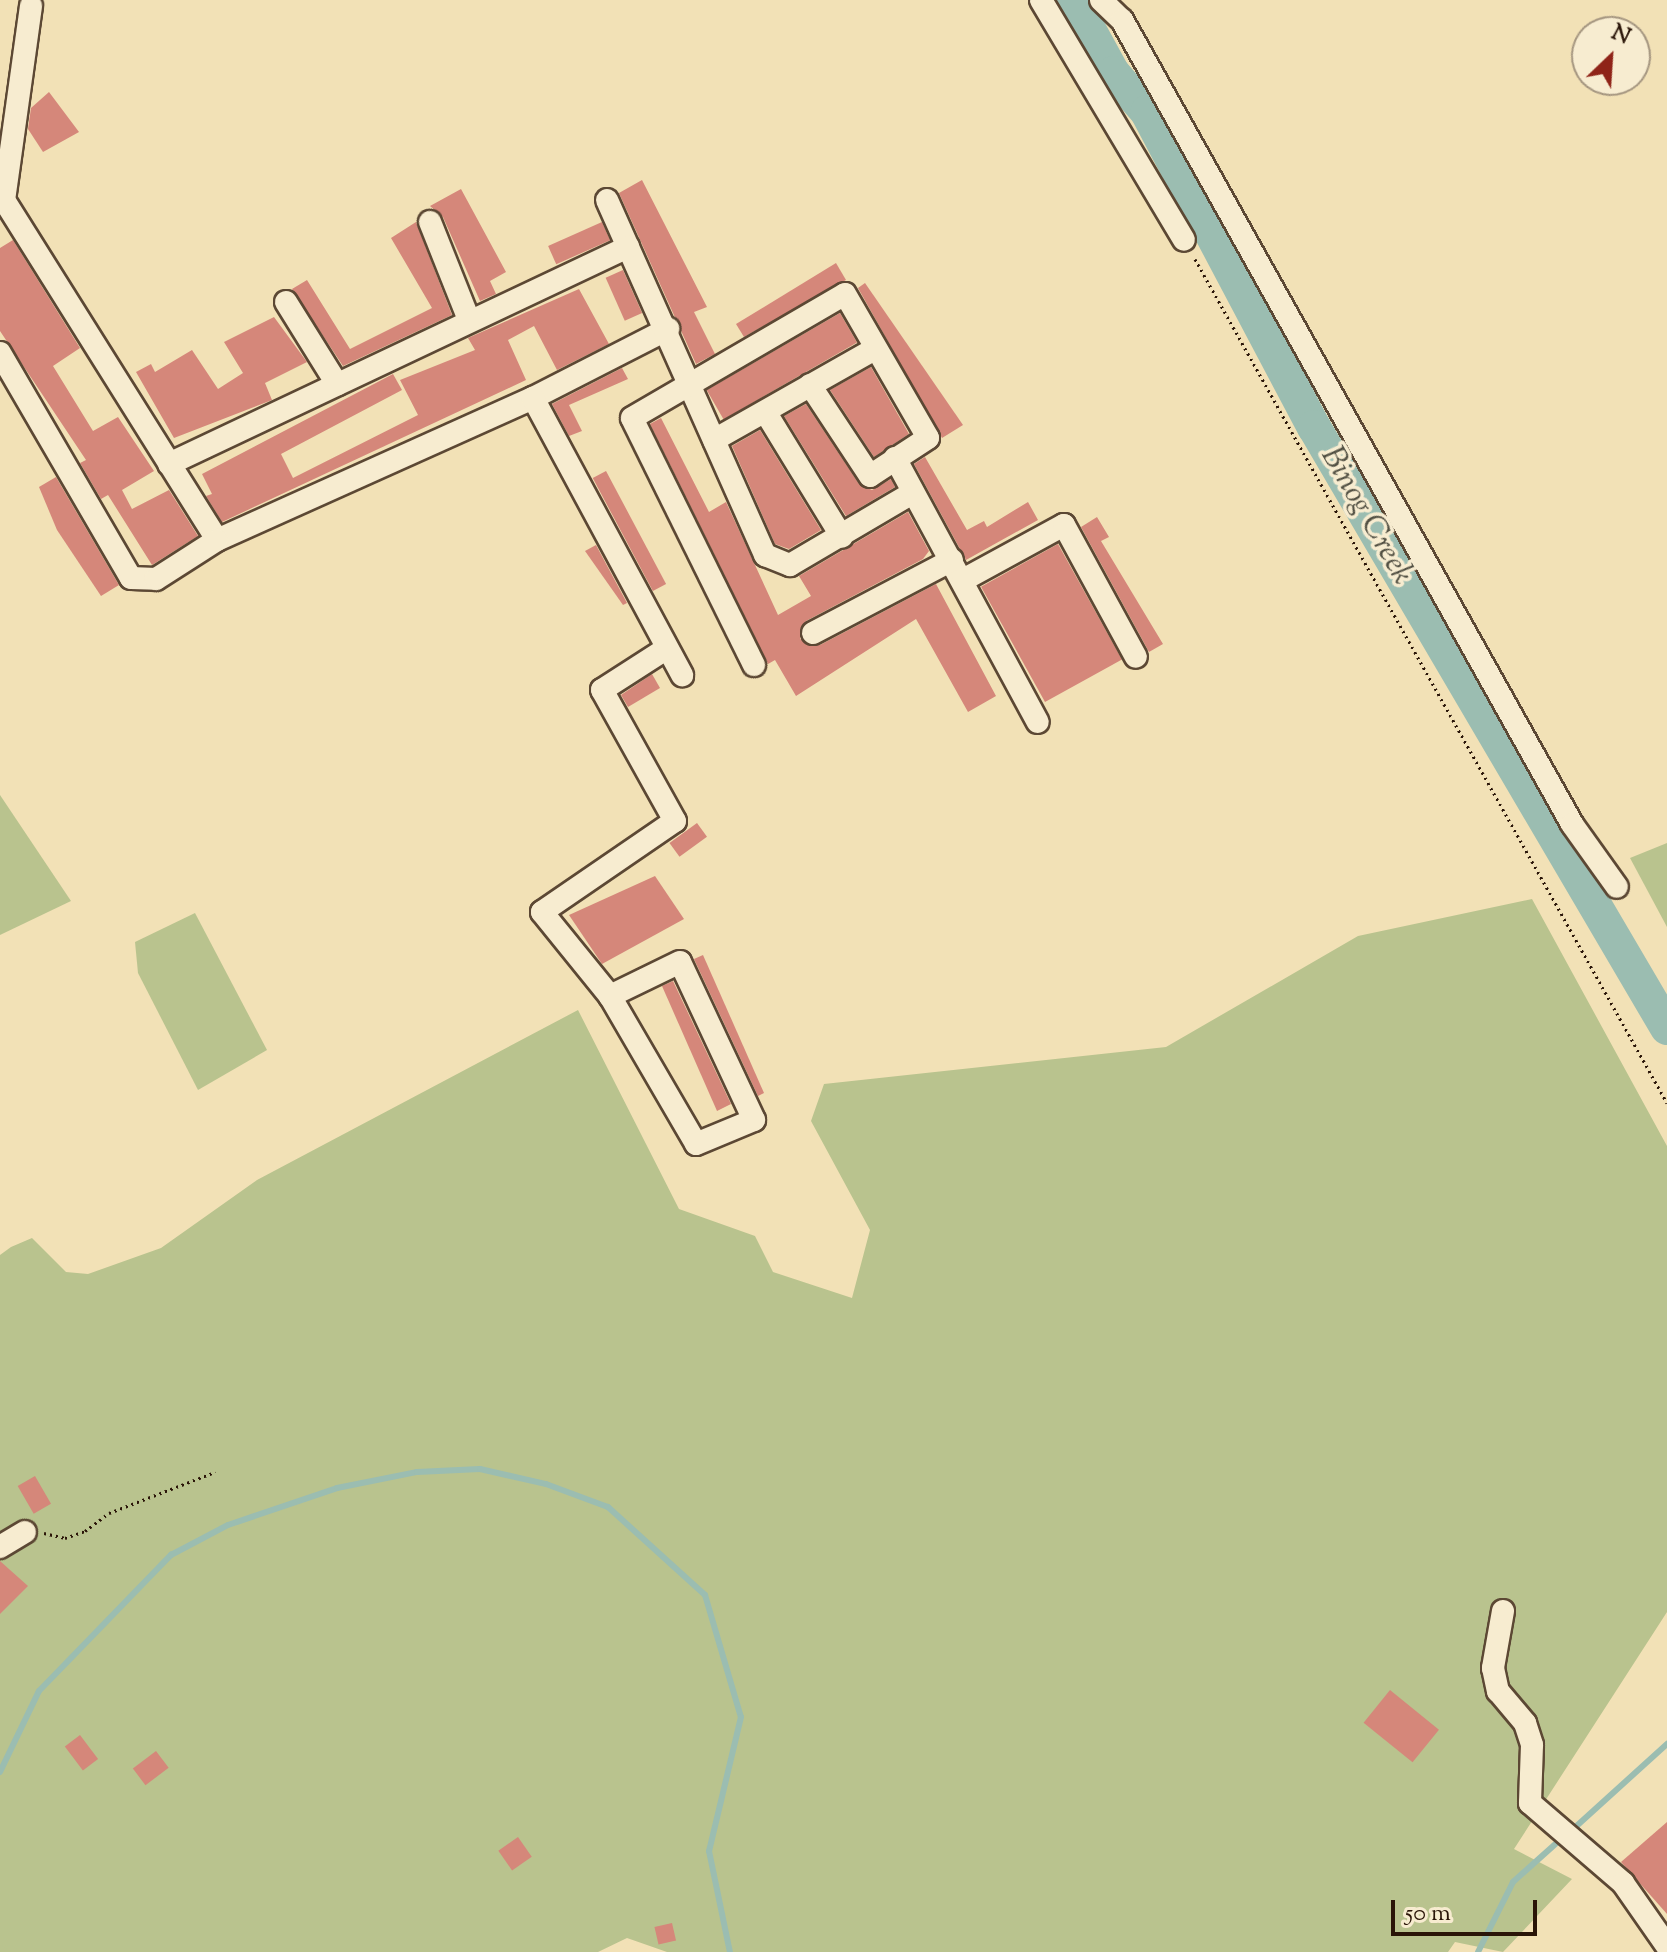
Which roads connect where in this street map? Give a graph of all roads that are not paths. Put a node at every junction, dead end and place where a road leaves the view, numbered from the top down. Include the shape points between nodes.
1 (1041, 0) edge
2 (1101, 0) edge
3 (33, 2) edge
4 (19, 88) junction
5 (0, 120) edge
6 (607, 200) dead end
7 (430, 222) dead end
8 (1184, 240) road end
9 (628, 247) junction
10 (286, 302) dead end
11 (469, 320) junction
12 (668, 329) junction
13 (875, 349) junction
14 (0, 353) edge
15 (692, 383) junction
16 (337, 384) junction
17 (810, 385) junction
18 (533, 398) junction
19 (766, 413) junction
20 (714, 440) junction
21 (895, 458) junction
22 (169, 464) junction
23 (912, 493) junction
24 (842, 537) junction
25 (217, 540) junction
26 (958, 570) junction
27 (813, 633) dead end
28 (664, 650) junction
29 (1136, 657) dead end
30 (754, 665) dead end
31 (682, 675) dead end
32 (1038, 722) dead end
33 (1617, 887) dead end
34 (610, 996) junction
35 (25, 1532) road end
36 (0, 1547) edge
37 (1503, 1611) dead end
38 (1665, 1936) edge

1 - 8 street
2 - 33 street via 1130,34 1564,810
3 - 4 street
4 - 5 street
4 - 22 street via 4,200
6 - 9 street
7 - 11 street
9 - 11 street
9 - 12 street
10 - 16 street
11 - 16 street
12 - 15 street
12 - 18 street
13 - 15 street via 845,294
13 - 17 street
13 - 21 street via 928,438
14 - 25 street via 131,578 156,579
15 - 20 street
15 - 30 street via 632,418
16 - 22 street
17 - 19 street
17 - 21 street via 870,476
18 - 25 street
18 - 28 street
19 - 20 street
19 - 24 street
20 - 24 street via 765,555 778,565
21 - 23 street
22 - 25 street
23 - 24 street
23 - 26 street
26 - 27 street
26 - 29 street via 1064,525
26 - 32 street
28 - 31 street
28 - 34 street via 602,690 675,821 542,912
34 - 34 street via 680,962 754,1120 696,1144
35 - 36 street
37 - 38 street via 1493,1668 1498,1691 1525,1723 1532,1745 1530,1803 1623,1883

